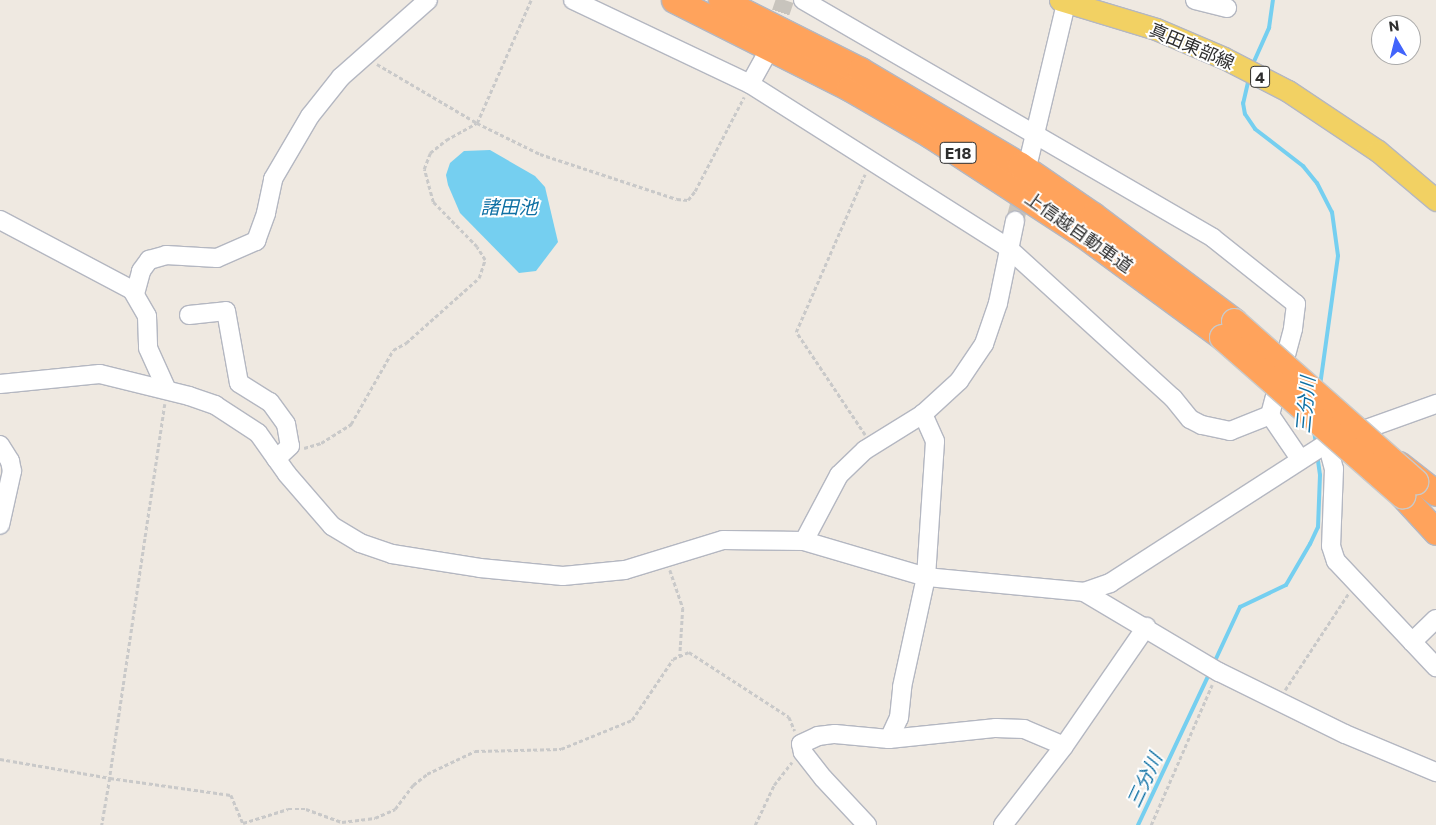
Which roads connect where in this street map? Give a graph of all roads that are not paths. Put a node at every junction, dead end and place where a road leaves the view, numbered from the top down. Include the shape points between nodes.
1 (428, 0) edge
2 (573, 0) edge
3 (674, 0) edge
4 (721, 0) edge
5 (803, 0) edge
6 (1195, 0) edge
7 (1064, 1) edge
8 (1227, 8) dead end
9 (764, 59) dead end
10 (750, 84) junction
11 (1035, 134) junction
12 (1029, 159) dead end
13 (1436, 200) edge
14 (0, 220) edge
15 (1015, 221) tunnel mouth
16 (1008, 248) junction
17 (135, 294) junction
18 (189, 314) dead end
19 (1228, 329) junction
20 (0, 384) edge
21 (167, 390) junction
22 (1432, 409) edge
23 (923, 414) junction
24 (1270, 415) junction
25 (1327, 443) junction
26 (0, 445) edge
27 (1300, 458) junction
28 (276, 459) junction
29 (1418, 487) edge
30 (1436, 503) edge
31 (0, 525) edge
32 (1436, 532) edge
33 (804, 542) junction
34 (926, 577) junction
35 (1084, 592) junction
36 (1436, 619) edge
37 (1146, 627) junction
38 (1412, 642) junction
39 (1436, 668) edge
40 (889, 739) junction
41 (1064, 746) junction
42 (1436, 772) edge
43 (867, 825) edge
44 (1003, 825) edge

1 - 17 street via 341,77 298,132 273,179 256,241 217,258 166,255 149,260 141,271
2 - 10 street
3 - 19 highway, 上信越自動車道 / E18 via 849,88 938,140
4 - 19 highway, 上信越自動車道 / E18 via 860,70 1020,166 1093,215
5 - 11 street
6 - 8 street
7 - 11 street
7 - 13 main road, 真田東部線 / 4 via 1156,29 1224,58 1288,91 1378,151
9 - 10 street
10 - 16 street
11 - 12 street
11 - 24 street via 1213,238 1296,304 1293,329
14 - 17 street
15 - 16 street
16 - 23 street via 998,304 984,344 959,381
16 - 24 street via 1173,398 1190,419 1202,426 1230,431
17 - 21 street via 147,316 148,348
18 - 28 street via 226,310 239,383 261,395 279,411 290,446
19 - 29 highway, 上信越自動車道 / E18, bridge
19 - 29 highway, 上信越自動車道 / E18, bridge via 1384,452
20 - 21 street via 100,374
21 - 28 street via 190,396 241,419 258,432
22 - 25 street
23 - 33 street via 872,446 839,475
23 - 34 street via 935,441
24 - 27 street
25 - 27 street
25 - 38 street via 1334,468 1331,546 1336,561
26 - 31 street via 12,471
27 - 35 street via 1225,511 1110,583
28 - 33 street via 332,526 360,543 392,554 503,571 563,576 625,570 723,540
29 - 30 highway, 上信越自動車道 / E18
29 - 32 highway, 上信越自動車道 / E18
33 - 34 street
34 - 35 street
34 - 40 street via 902,687 899,718
35 - 37 street
36 - 38 street
37 - 41 street
37 - 42 street via 1219,672 1278,702
38 - 39 street
40 - 41 street via 996,728 1024,730
40 - 43 street via 835,734 818,736 802,748
41 - 44 street

